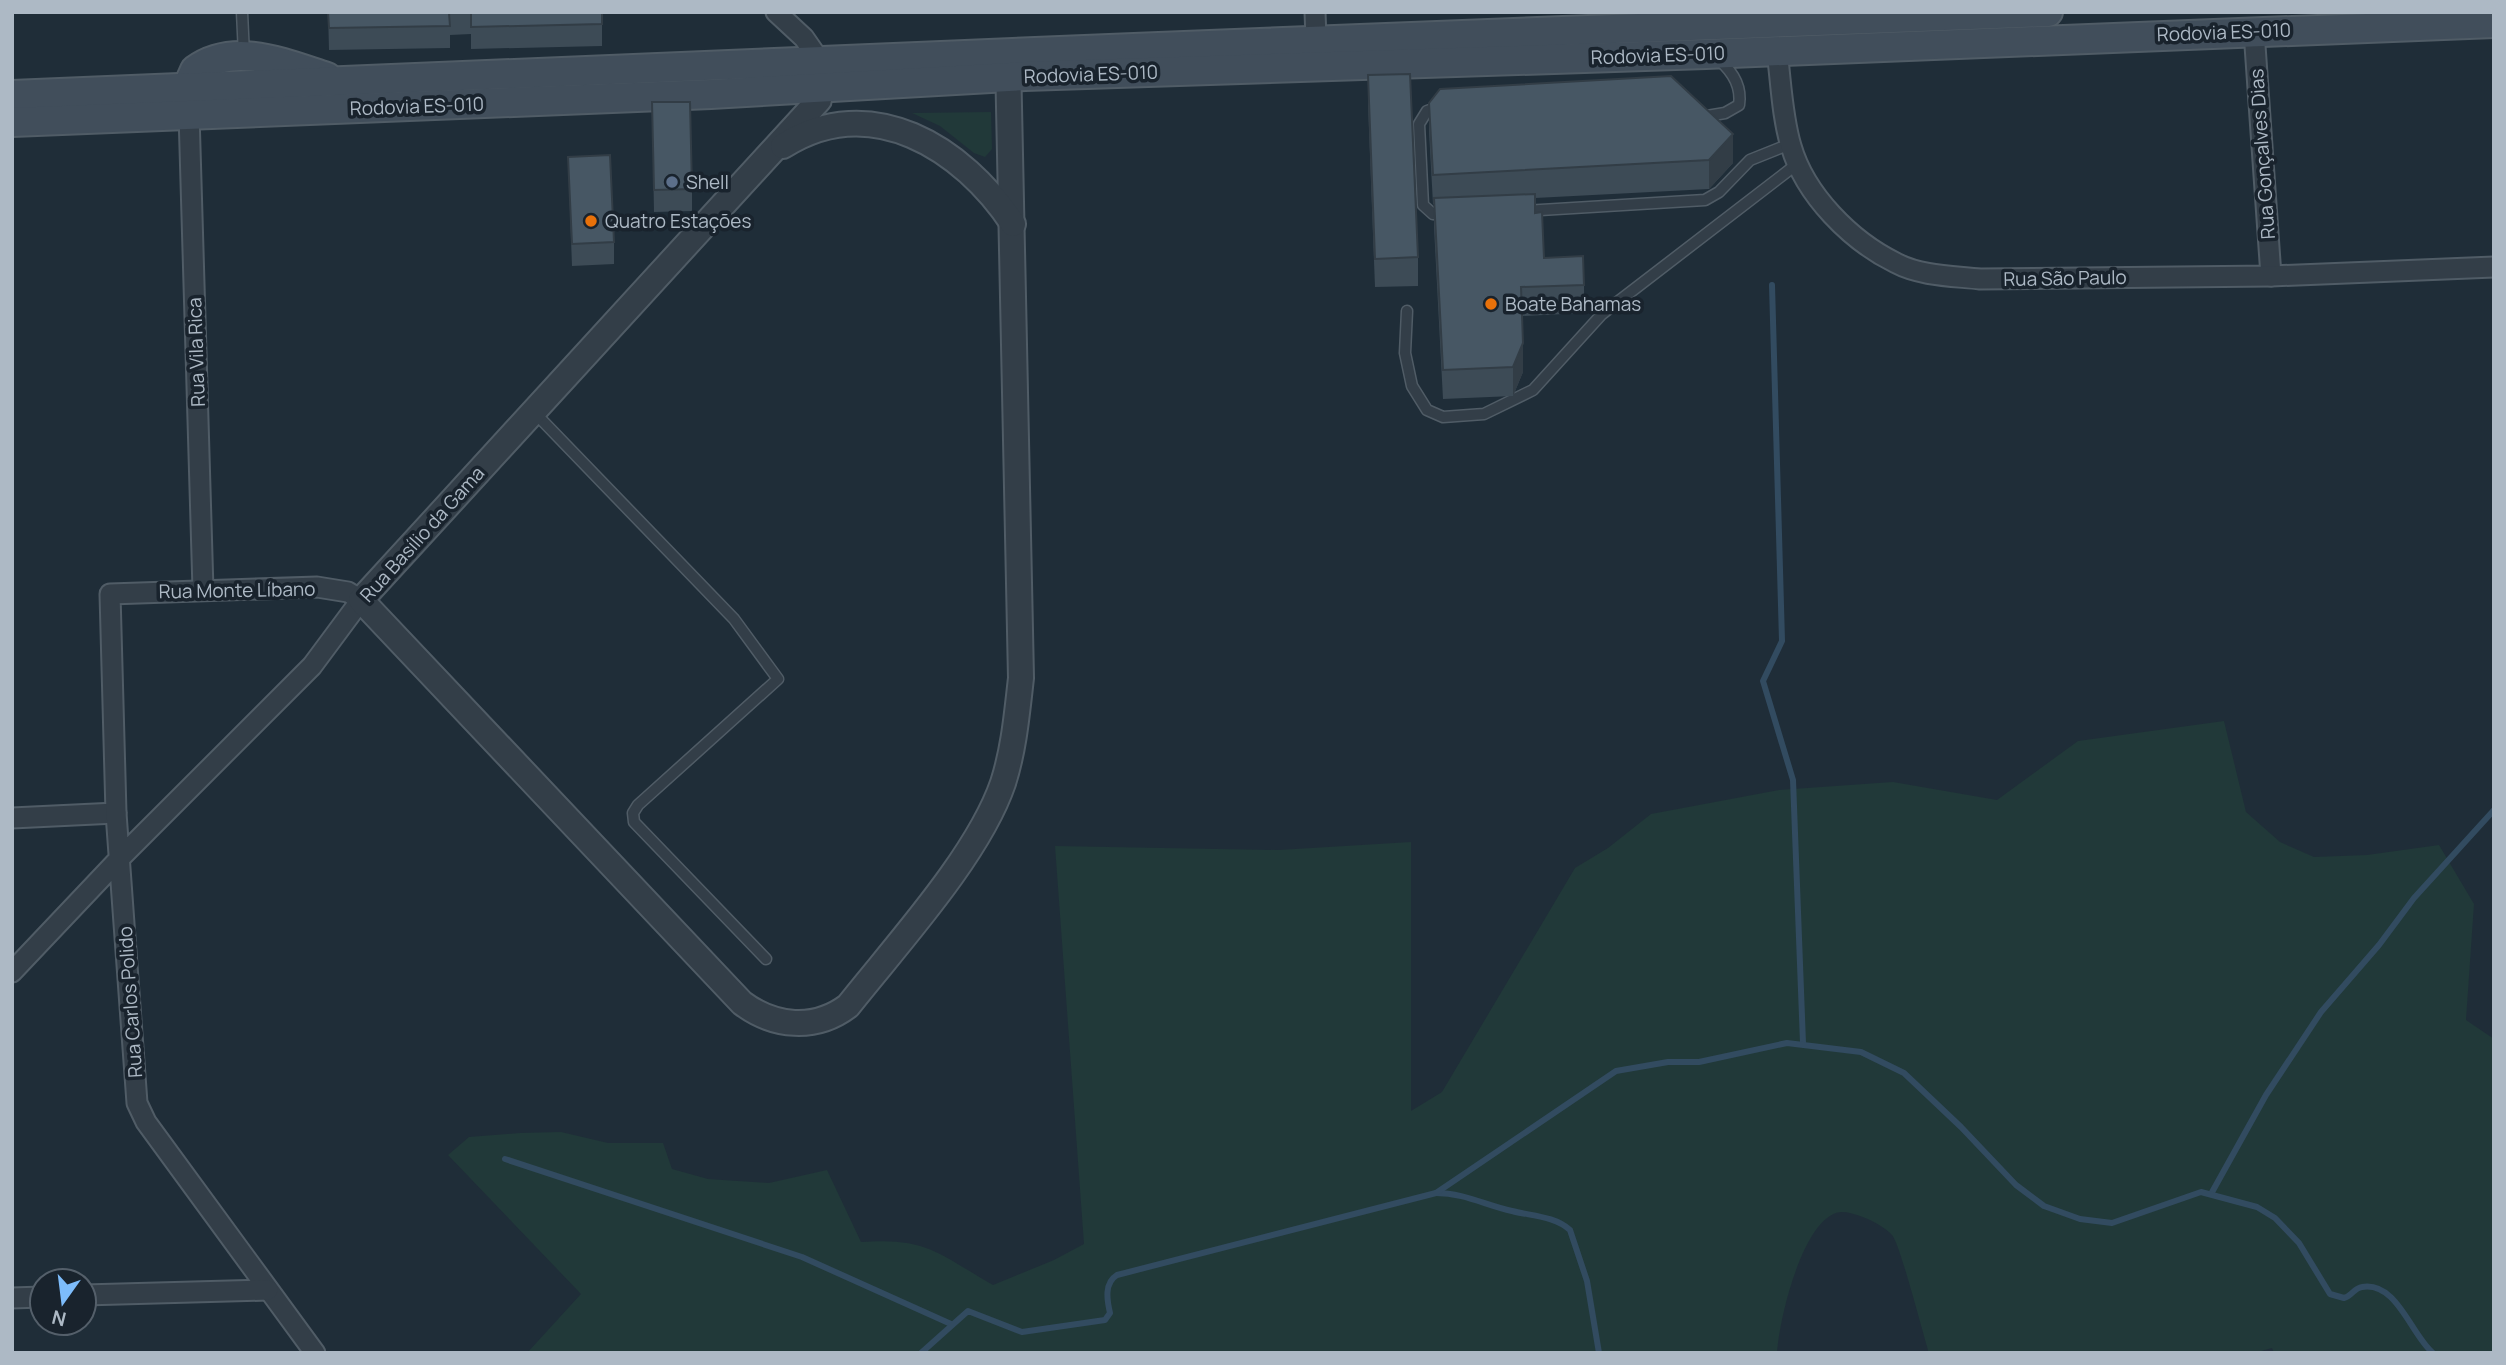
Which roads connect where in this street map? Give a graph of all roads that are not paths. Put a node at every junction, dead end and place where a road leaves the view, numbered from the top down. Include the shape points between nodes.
1 (243, 12) edge
2 (776, 12) edge
3 (2048, 12) edge
4 (1769, 17) edge
5 (2494, 23) edge
6 (1316, 25) edge
7 (2254, 31) junction
8 (1777, 51) junction
9 (1706, 54) junction
10 (244, 56) junction
11 (1008, 64) junction
12 (821, 75) junction
13 (346, 83) junction
14 (12, 95) edge
15 (188, 101) junction
16 (1448, 106) edge
17 (1692, 112) edge
18 (12, 122) edge
19 (1790, 144) junction
20 (770, 154) junction
21 (1797, 164) junction
22 (1510, 211) edge
23 (1454, 215) edge
24 (1013, 225) junction
25 (2494, 267) edge
26 (2271, 276) junction
27 (1407, 311) dead end
28 (534, 412) junction
29 (203, 590) junction
30 (110, 594) joint
31 (361, 600) junction
32 (116, 813) junction
33 (12, 818) edge
34 (120, 858) junction
35 (766, 959) dead end
36 (12, 972) edge
37 (268, 1290) junction
38 (98, 1295) edge
39 (315, 1353) edge

1 - 10 lane
2 - 12 street via 804,38
3 - 4 main road, Rodovia ES-010
4 - 6 main road, Rodovia ES-010
5 - 7 main road, Rodovia ES-010
6 - 11 main road, Rodovia ES-010
7 - 8 main road, Rodovia ES-010
7 - 26 street, Rua Gonçalves Dias
8 - 9 main road, Rodovia ES-010
8 - 19 street, Rua São Paulo
9 - 11 main road, Rodovia ES-010
9 - 17 lane via 1721,61 1734,76 1739,105 1704,118
10 - 13 main road via 275,60
10 - 15 main road via 201,65 190,78
11 - 12 main road, Rodovia ES-010
11 - 24 street
12 - 13 main road, Rodovia ES-010
12 - 15 main road, Rodovia ES-010
12 - 20 street, Rua Basílio da Gama via 819,100
13 - 15 main road, Rodovia ES-010
14 - 15 main road, Rodovia ES-010
15 - 18 main road, Rodovia ES-010
15 - 29 street, Rua Vila Rica
16 - 23 lane via 1427,111 1419,124 1423,205 1433,214
19 - 21 street, Rua São Paulo
19 - 22 lane via 1750,160 1704,200
20 - 24 street via 825,128 879,126 904,131 961,164 990,192
20 - 28 street, Rua Basílio da Gama
21 - 26 street, Rua São Paulo via 1824,206 1869,247 1897,265 1934,274 1980,279
21 - 27 lane via 1602,314 1533,390 1483,414 1443,417 1427,410 1412,386 1405,353
24 - 31 street via 1021,678 1011,754 989,815 968,851 848,1006 836,1015 789,1023 755,1013 741,1003
25 - 26 street, Rua São Paulo
28 - 31 street, Rua Basílio da Gama
28 - 35 lane via 734,620 778,679 633,813 634,822
29 - 30 street, Rua Monte Líbano
29 - 31 street, Rua Monte Líbano via 317,587 348,592
30 - 32 street, Rua Carlos Polido
31 - 34 street, Rua Basílio da Gama via 312,666
32 - 33 street
32 - 34 street, Rua Carlos Polido
34 - 36 street, Rua Basílio da Gama
34 - 37 street, Rua Carlos Polido via 137,1103 146,1122
37 - 38 street
37 - 39 street, Rua Carlos Polido

